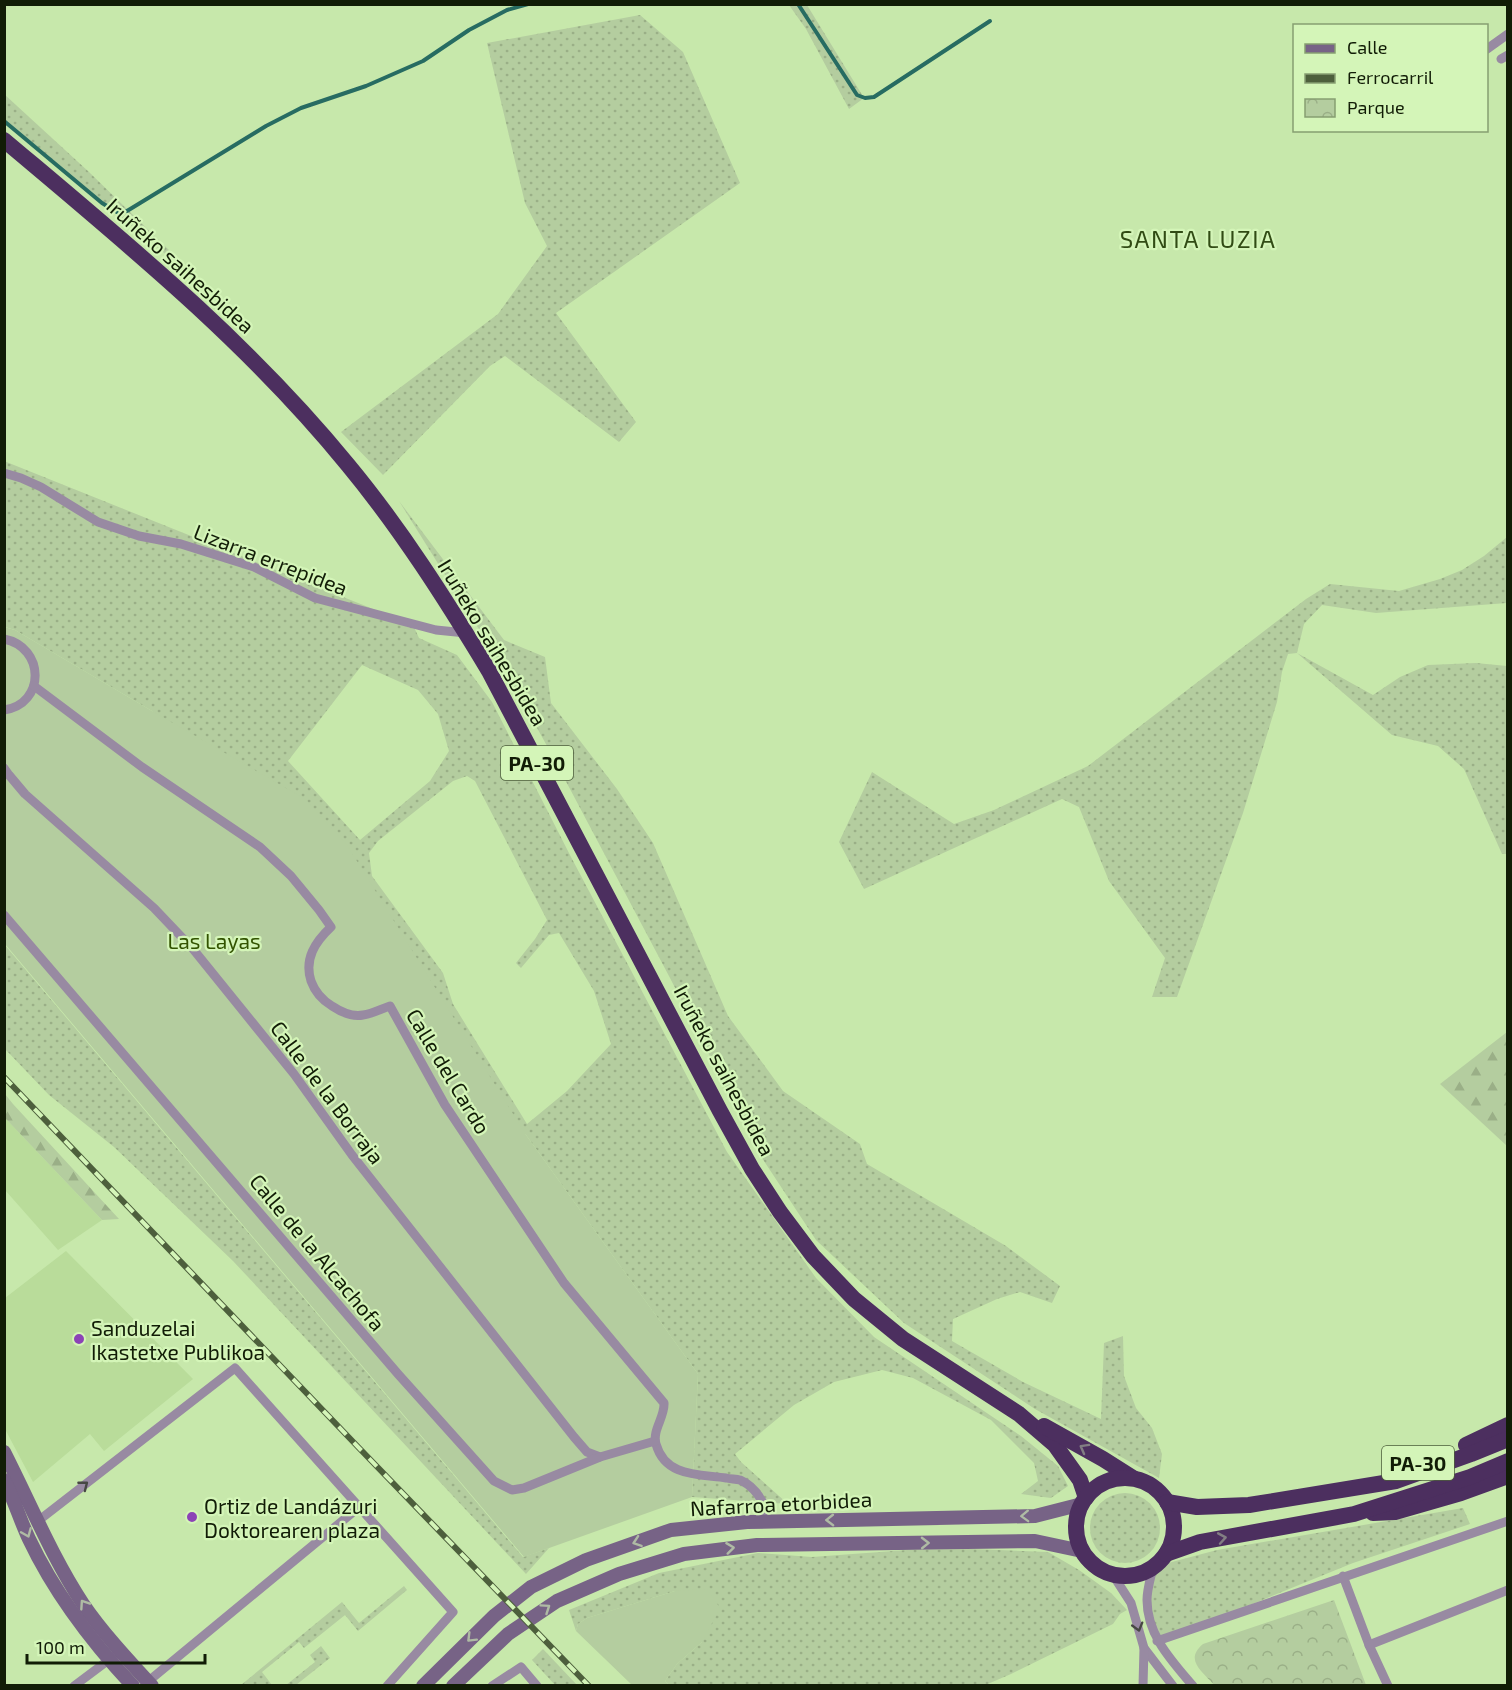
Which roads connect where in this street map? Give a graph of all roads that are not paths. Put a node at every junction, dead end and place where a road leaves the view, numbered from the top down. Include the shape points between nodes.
1 (1508, 34) edge
2 (1488, 48) edge
3 (4, 140) edge
4 (4, 474) edge
5 (466, 633) junction
6 (4, 639) edge
7 (34, 686) junction
8 (4, 710) edge
9 (4, 768) edge
10 (4, 915) edge
11 (1019, 1414) junction
12 (1508, 1425) edge
13 (1508, 1439) edge
14 (655, 1442) junction
15 (4, 1452) edge
16 (600, 1457) junction
17 (1508, 1461) edge
18 (1508, 1476) edge
19 (4, 1479) edge
20 (1134, 1479) junction
21 (1326, 1492) junction
22 (1084, 1501) junction
23 (1167, 1502) junction
24 (358, 1508) junction
25 (1354, 1514) junction
26 (38, 1521) junction
27 (1508, 1521) edge
28 (760, 1522) junction
29 (1082, 1551) junction
30 (1166, 1554) junction
31 (1153, 1567) junction
32 (1113, 1575) junction
33 (1343, 1576) junction
34 (1508, 1590) edge
35 (1157, 1641) junction
36 (1369, 1645) junction
37 (1144, 1648) junction
38 (121, 1651) junction
39 (109, 1660) junction
40 (148, 1684) edge
41 (74, 1686) edge
42 (133, 1686) edge
43 (387, 1686) edge
44 (423, 1686) edge
45 (453, 1686) edge
46 (492, 1686) edge
47 (537, 1686) edge
48 (1143, 1686) edge
49 (1173, 1686) edge
50 (1193, 1686) edge
51 (1388, 1686) edge

1 - 2 street
3 - 5 highway, Iruñeko saihesbidea / PA-30 via 206,314 292,401 348,465 400,534
4 - 5 street, Lizarra errepidea via 41,487 98,522 254,567 315,598 436,630
5 - 11 highway, Iruñeko saihesbidea / PA-30 via 720,1111 780,1212 813,1256 854,1299 903,1339
6 - 7 street via 18,643 32,658
7 - 8 street via 21,704
7 - 14 street, Calle del Cardo via 142,767 260,847 319,910 331,927 311,952 308,973 313,988 328,1004 351,1015 390,1006 445,1105 564,1283 664,1403
9 - 16 street, Calle de la Borraja via 25,794 154,908 192,949 566,1427 587,1452
10 - 16 street, Calle de la Alcachofa via 494,1481 512,1490 524,1488
20 -> 11 highway, Iruñeko saihesbidea / PA-30
11 - 22 highway, Iruñeko saihesbidea / PA-30 via 1055,1445 1080,1480
12 - 21 highway, PA-30 via 1459,1449
13 - 21 highway via 1396,1481
14 - 16 street, Calle de la Alcachofa
14 - 28 street via 669,1465 682,1472 740,1480 760,1495 765,1507
15 - 26 main road
17 - 25 highway
18 - 25 highway, PA-30 via 1395,1512
19 -> 39 main road via 28,1538 58,1591
20 - 22 highway via 1107,1481
20 - 23 highway, PA-30 via 1147,1483
21 - 23 highway, PA-30 via 1249,1505 1197,1507
22 -> 28 main road, Nafarroa etorbidea via 1035,1516
22 - 29 highway via 1077,1519
23 - 30 highway, PA-30 via 1174,1528
26 -> 24 street via 235,1368
24 - 40 street
24 - 43 street via 453,1612
30 -> 25 highway, PA-30 via 1200,1542
38 -> 26 main road via 84,1605
27 - 33 street
28 -> 44 main road, Nafarroa etorbidea via 671,1530 586,1560 531,1587 494,1616
29 - 32 highway via 1090,1562
45 -> 29 main road, Nafarroa etorbidea via 508,1634 557,1601 620,1574 684,1554 757,1545 1035,1541
30 - 31 highway, PA-30
31 - 32 highway, PA-30 via 1141,1574
31 - 35 street via 1147,1599
32 -> 37 street via 1131,1603
33 - 35 street
33 - 36 street
34 - 36 street
35 - 50 street
36 - 51 street
37 - 48 street
37 - 49 street
38 - 39 street
38 - 40 main road
39 - 41 street
39 - 42 main road
46 - 47 street via 521,1667

